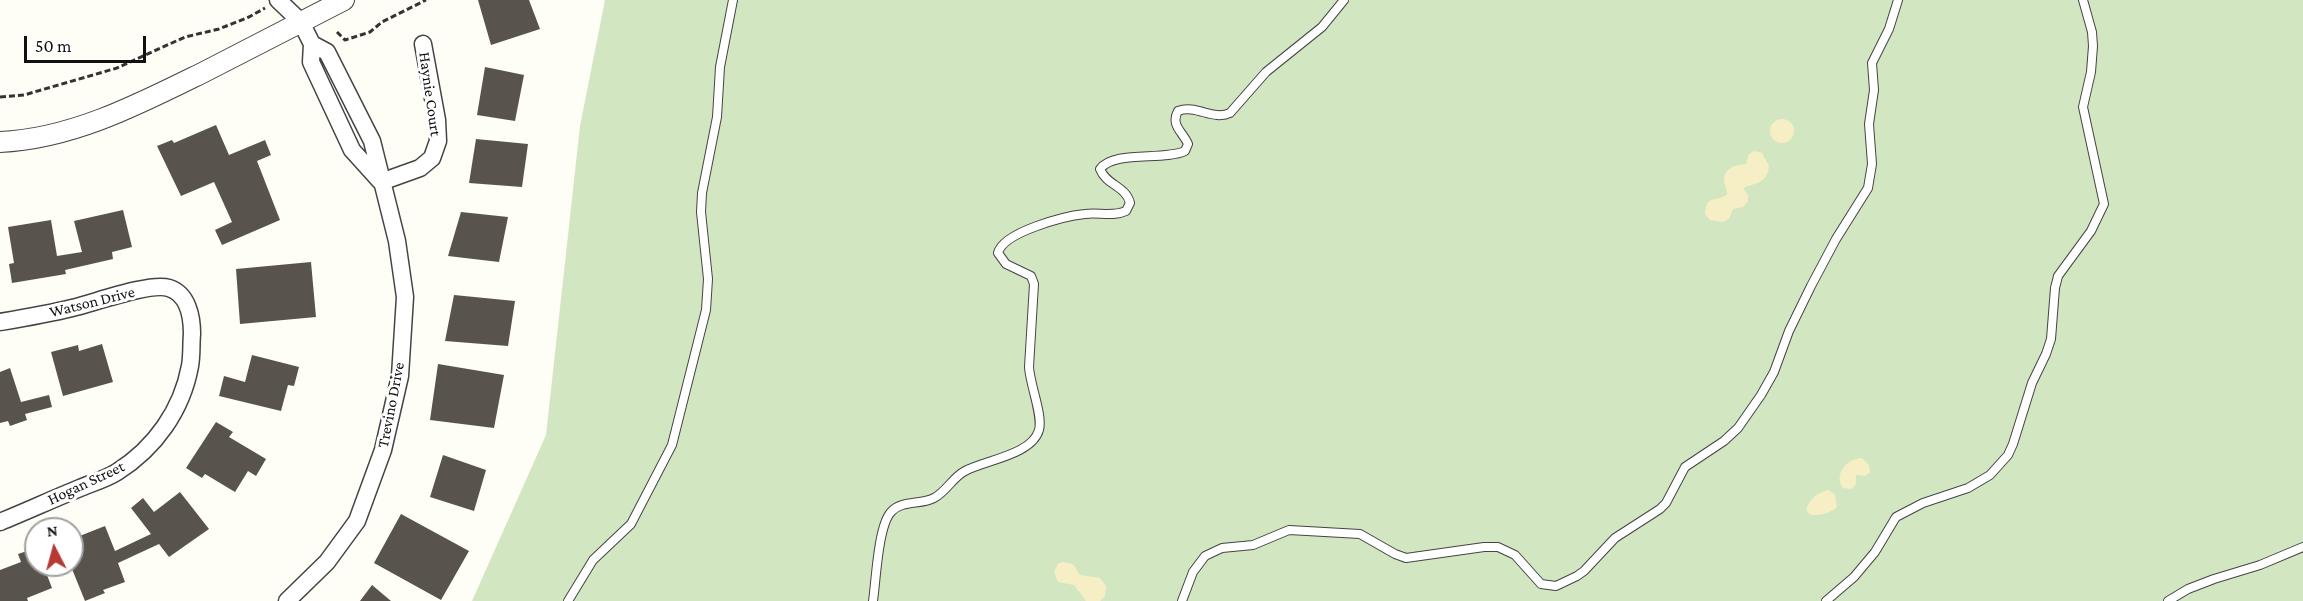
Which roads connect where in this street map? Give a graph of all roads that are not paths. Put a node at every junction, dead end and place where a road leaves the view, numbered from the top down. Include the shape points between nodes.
1 (298, 0) edge
2 (344, 0) edge
3 (733, 0) edge
4 (1344, 0) edge
5 (1898, 0) edge
6 (2083, 0) edge
7 (272, 4) edge
8 (301, 22) junction
9 (423, 44) dead end
10 (0, 142) edge
11 (381, 182) junction
12 (181, 297) joint
13 (0, 322) edge
14 (0, 522) edge
15 (2303, 547) edge
16 (287, 601) edge
17 (568, 601) edge
18 (873, 601) edge
19 (1182, 601) edge
20 (1826, 601) edge
21 (2168, 601) edge

1 - 8 street
2 - 8 street
3 - 17 lane via 720,67 717,117 702,188 708,279 706,310 672,445 631,524 593,560
4 - 18 lane via 1322,27 1266,72 1230,113 1222,116 1186,108 1179,111 1176,124 1188,144 1185,151 1119,159 1102,166 1103,176 1128,194 1130,203 1126,211 1068,217 1017,234 1001,244 1002,260 1031,276 1034,284 1029,367 1040,429 1026,446 966,470 935,498 891,511 882,535
5 - 19 lane via 1872,63 1872,164 1864,196 1836,239 1794,319 1774,372 1747,417 1724,441 1685,467 1666,503 1652,515 1615,538 1584,571 1556,586 1541,584 1515,555 1498,547 1406,558 1360,534 1296,529 1253,545 1211,552 1192,572
6 - 20 lane via 2093,46 2083,106 2104,204 2091,231 2058,276 2051,339 2013,444 1990,476 1896,517 1875,552
7 - 8 street
8 - 10 street via 145,101 82,127
8 - 11 street, Trevino Drive via 312,44 327,52 372,141
9 - 11 street, Haynie Court via 438,141 432,158 420,168
11 - 16 street, Trevino Drive via 397,241 405,297 400,376 386,440 357,521 327,562
12 - 13 street, Watson Drive via 171,288 146,288
12 - 14 street, Hogan Street via 191,314 191,364 175,411 159,436 116,472
15 - 21 lane via 2260,566 2188,589

